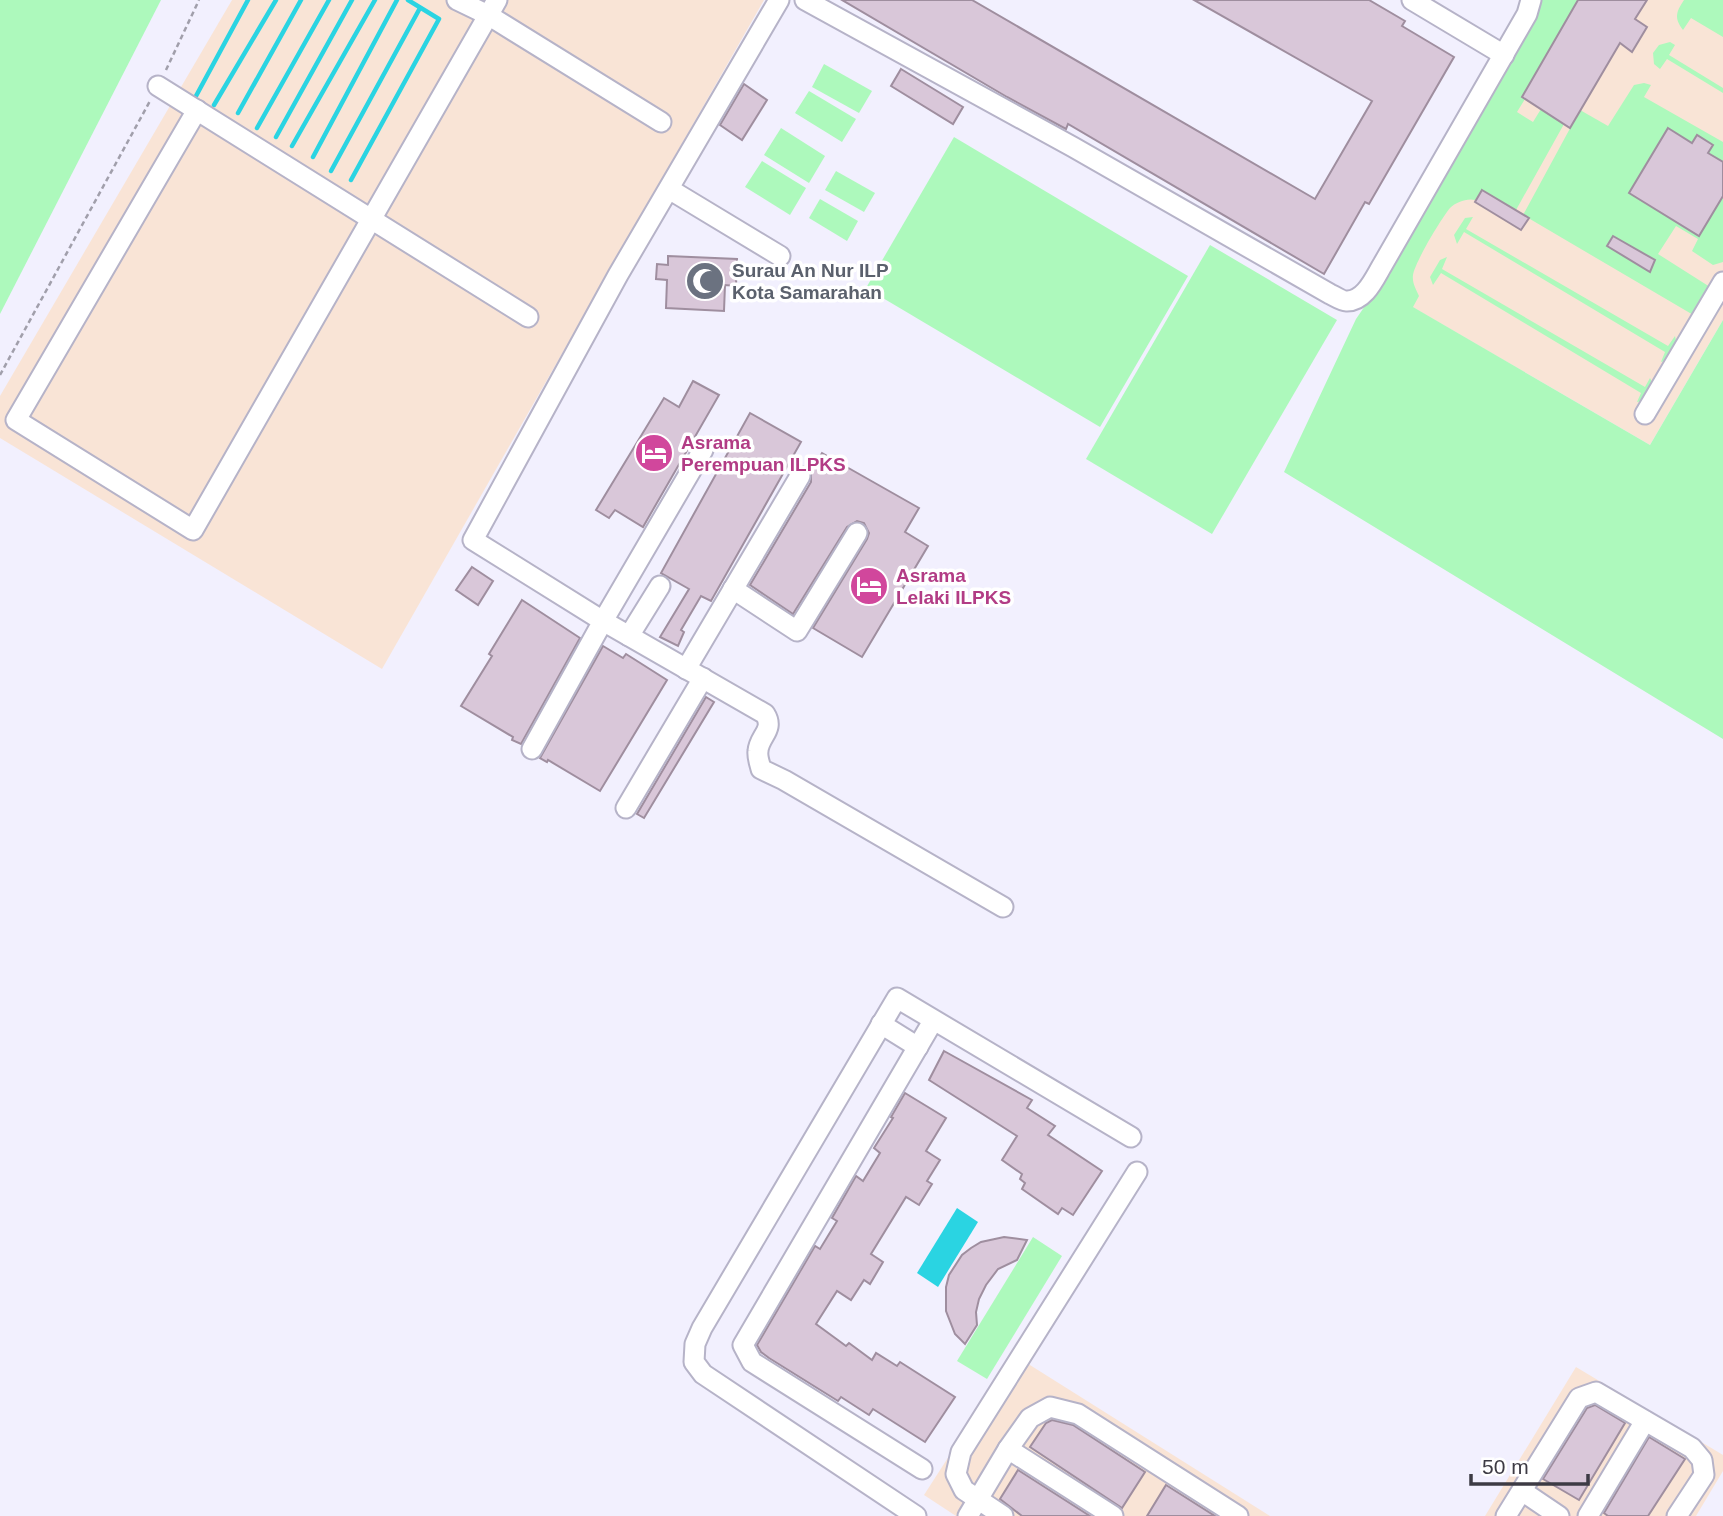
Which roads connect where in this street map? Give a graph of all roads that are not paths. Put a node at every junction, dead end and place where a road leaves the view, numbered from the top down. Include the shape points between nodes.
1 (457, 0) edge
2 (779, 0) edge
3 (805, 0) edge
4 (1412, 0) edge
5 (1531, 0) edge
6 (493, 8) edge
7 (1504, 55) junction
8 (158, 86) road end
9 (197, 110) junction
10 (661, 122) dead end
11 (669, 189) junction
12 (372, 218) junction
13 (780, 256) dead end
14 (1723, 282) edge
15 (528, 317) dead end
16 (1645, 414) dead end
17 (703, 450) dead end
18 (800, 476) dead end
19 (857, 533) dead end
20 (660, 586) dead end
21 (733, 589) junction
22 (603, 621) junction
23 (629, 636) junction
24 (695, 673) junction
25 (532, 749) dead end
26 (626, 808) dead end
27 (1003, 907) dead end
28 (933, 1021) junction
29 (881, 1024) junction
30 (918, 1046) junction
31 (1131, 1137) dead end
32 (1137, 1172) dead end
33 (1645, 1421) junction
34 (1008, 1449) junction
35 (922, 1469) dead end
36 (1522, 1491) junction
37 (972, 1508) edge
38 (916, 1516) edge
39 (1003, 1516) edge
40 (1113, 1516) edge
41 (1238, 1516) edge
42 (1506, 1516) edge
43 (1559, 1516) edge
44 (1588, 1516) edge
45 (1677, 1516) edge

1 - 6 street
2 - 11 street
3 - 7 street via 1346,301 1368,290
4 - 7 street
5 - 7 street
6 - 10 street
6 - 12 street
8 - 9 street
9 - 12 street
9 - 12 street via 16,420 193,530
11 - 13 street
11 - 22 street via 473,540
12 - 15 street
14 - 16 street
17 - 22 street
18 - 21 street
19 - 21 street via 797,631
20 - 23 street
21 - 24 street
22 - 23 street
22 - 25 street
23 - 24 street
24 - 26 street
24 - 27 street via 765,713 768,731 757,750 761,769
28 - 29 street via 897,998
28 - 30 street
28 - 31 street
29 - 30 street
29 - 38 street via 702,1328 694,1362 703,1374
30 - 35 street via 743,1345 752,1362
32 - 37 street via 961,1452 956,1474
33 - 36 street via 1596,1392 1579,1398
33 - 44 street
33 - 45 street via 1692,1448 1702,1460 1704,1475
34 - 37 street
34 - 40 street
34 - 41 street via 1030,1418 1050,1407 1079,1414
36 - 42 street
36 - 43 street
37 - 39 street

